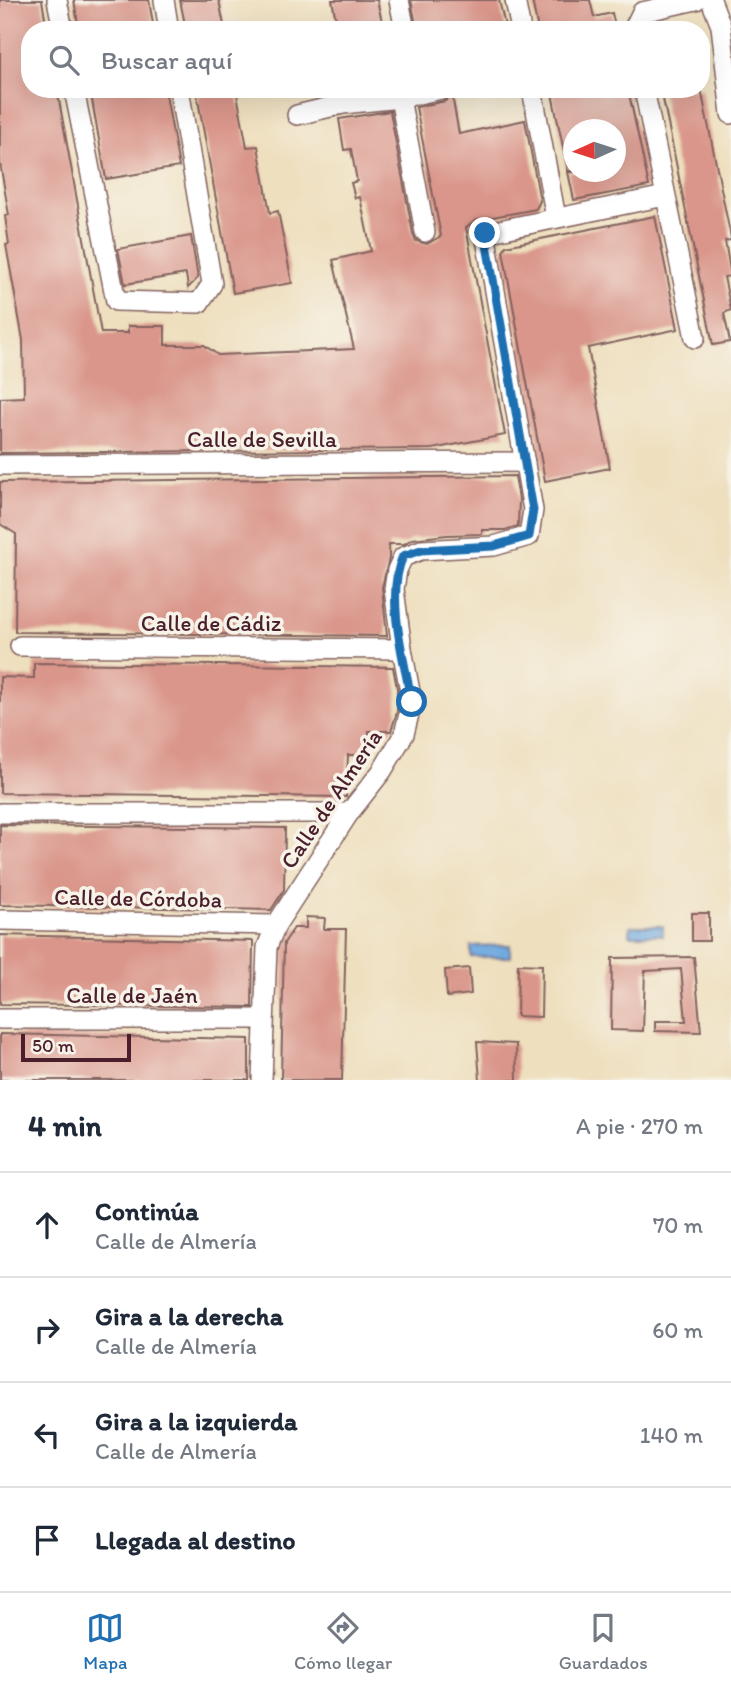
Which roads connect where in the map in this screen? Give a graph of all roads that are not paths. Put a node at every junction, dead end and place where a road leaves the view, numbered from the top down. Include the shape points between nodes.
1 (57, 0) edge
2 (164, 0) edge
3 (399, 0) edge
4 (515, 0) edge
5 (696, 0) edge
6 (712, 0) edge
7 (61, 21) edge
8 (168, 21) edge
9 (403, 21) edge
10 (519, 21) edge
11 (638, 21) edge
12 (76, 98) edge
13 (181, 98) edge
14 (379, 98) edge
15 (404, 98) edge
16 (535, 98) edge
17 (646, 98) edge
18 (731, 114) edge
19 (297, 115) dead end
20 (665, 197) junction
21 (556, 218) junction
22 (425, 232) dead end
23 (695, 338) dead end
24 (525, 462) junction
25 (0, 465) edge
26 (20, 646) dead end
27 (402, 649) junction
28 (0, 813) edge
29 (349, 813) junction
30 (0, 920) edge
31 (276, 925) junction
32 (0, 1019) edge
33 (263, 1019) junction
34 (262, 1080) edge

1 - 7 street
2 - 8 street
3 - 9 street
4 - 10 street
5 - 11 street via 642,12
6 - 18 street via 722,26
12 - 13 street via 116,301 198,303 212,284
14 - 19 street
15 - 22 street
16 - 21 street
17 - 20 street
20 - 21 street
20 - 23 street
21 - 24 street, Calle de Almería via 485,233
24 - 25 street, Calle de Sevilla
24 - 27 street, Calle de Almería via 533,510 529,536 494,546 421,550 403,556 394,589
26 - 27 street, Calle de Cádiz
27 - 29 street, Calle de Almería via 412,702 404,734
28 - 29 street
29 - 31 street, Calle de Almería
30 - 31 street, Calle de Córdoba
31 - 33 street, Calle de Almería via 267,947
32 - 33 street, Calle de Jaén
33 - 34 street, Calle de Almería

